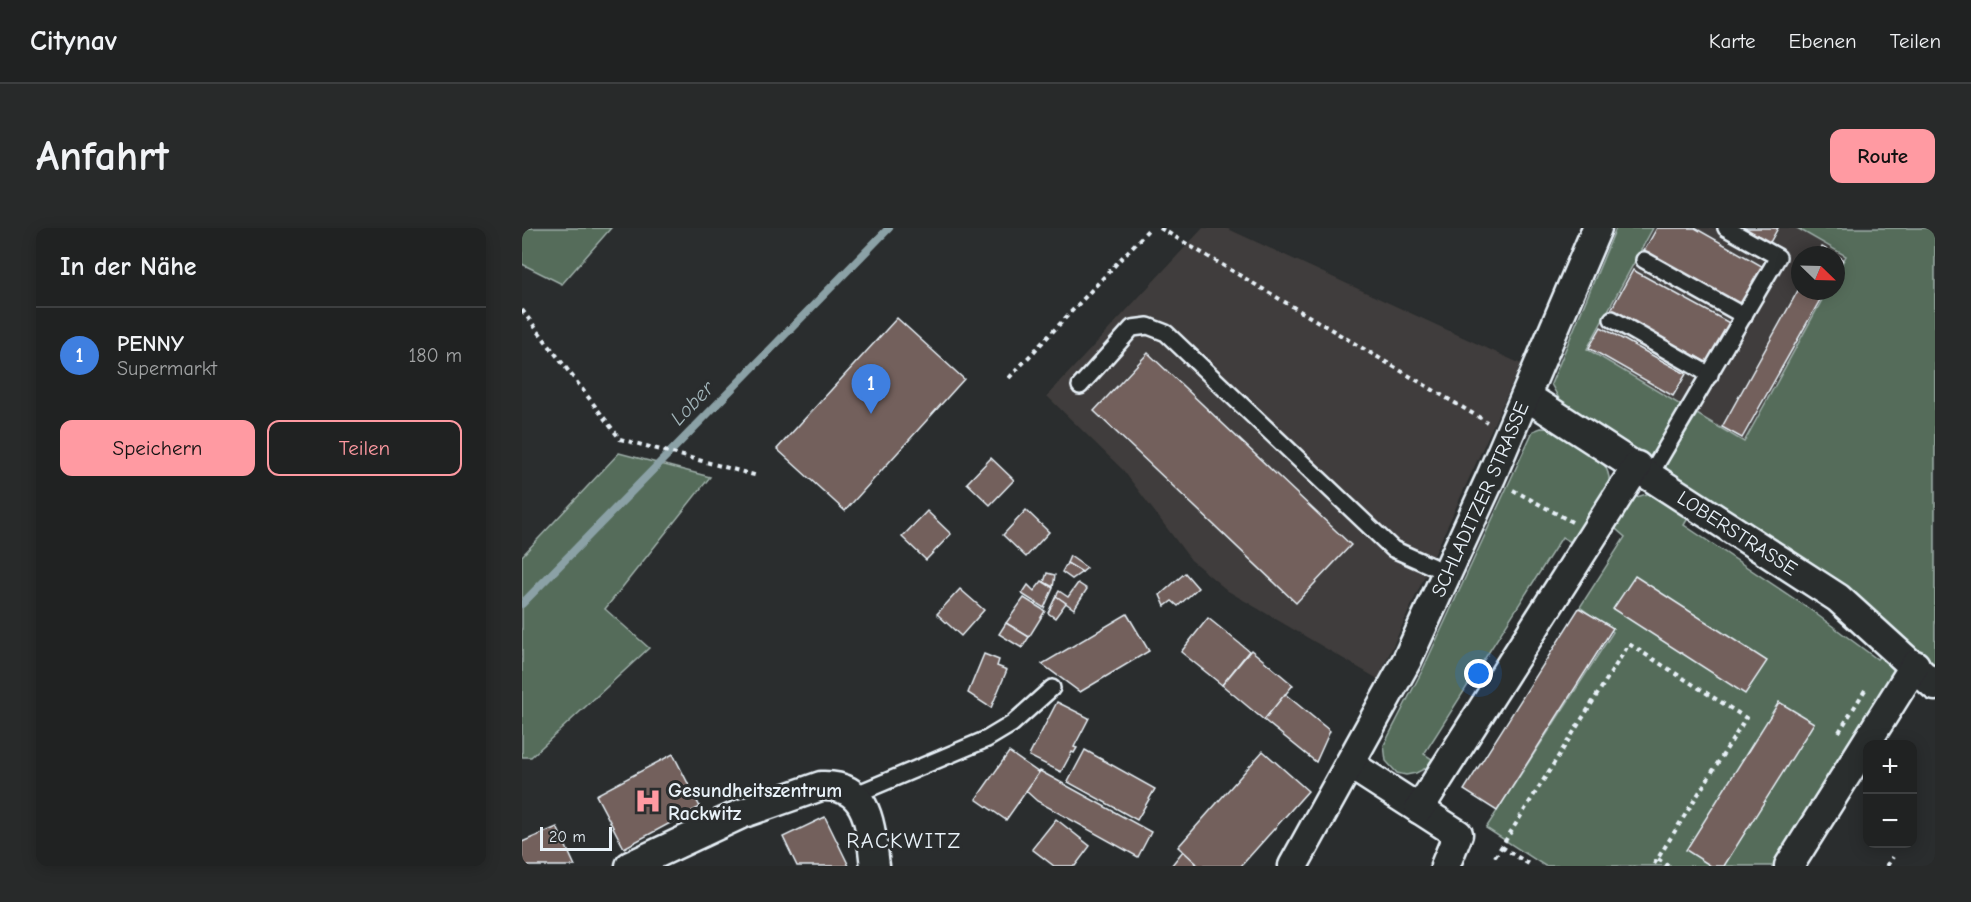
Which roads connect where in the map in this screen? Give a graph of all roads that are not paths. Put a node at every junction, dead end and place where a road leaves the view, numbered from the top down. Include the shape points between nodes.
1 (1597, 228) edge
2 (1726, 228) edge
3 (1644, 261) dead end
4 (1744, 316) junction
5 (1612, 320) dead end
6 (1710, 375) junction
7 (1080, 386) dead end
8 (1526, 396) junction
9 (1644, 471) junction
10 (1448, 573) junction
11 (1915, 665) junction
12 (1935, 686) edge
13 (1052, 688) dead end
14 (1351, 765) junction
15 (854, 795) junction
16 (1419, 809) junction
17 (630, 866) edge
18 (875, 866) edge
19 (1293, 866) edge
20 (1445, 866) edge
21 (1789, 866) edge

1 - 8 street, SCHLADITZER STRASSE
2 - 4 lane via 1778,257
3 - 4 lane
4 - 6 lane
5 - 6 lane
6 - 9 lane
7 - 10 lane via 1132,328 1148,326 1166,333 1393,549
8 - 9 street, LOBERSTRASSE
8 - 10 street, SCHLADITZER STRASSE
9 - 11 street, LOBERSTRASSE via 1838,598
9 - 16 street via 1593,535
10 - 14 street, SCHLADITZER STRASSE via 1393,689
11 - 12 street, LOBERSTRASSE
11 - 21 street
13 - 15 lane via 1012,724 987,739
14 - 16 street
14 - 19 street, SCHLADITZER STRASSE
15 - 17 street via 840,787 821,786 741,814
15 - 18 street via 869,823
16 - 20 street via 1458,834

